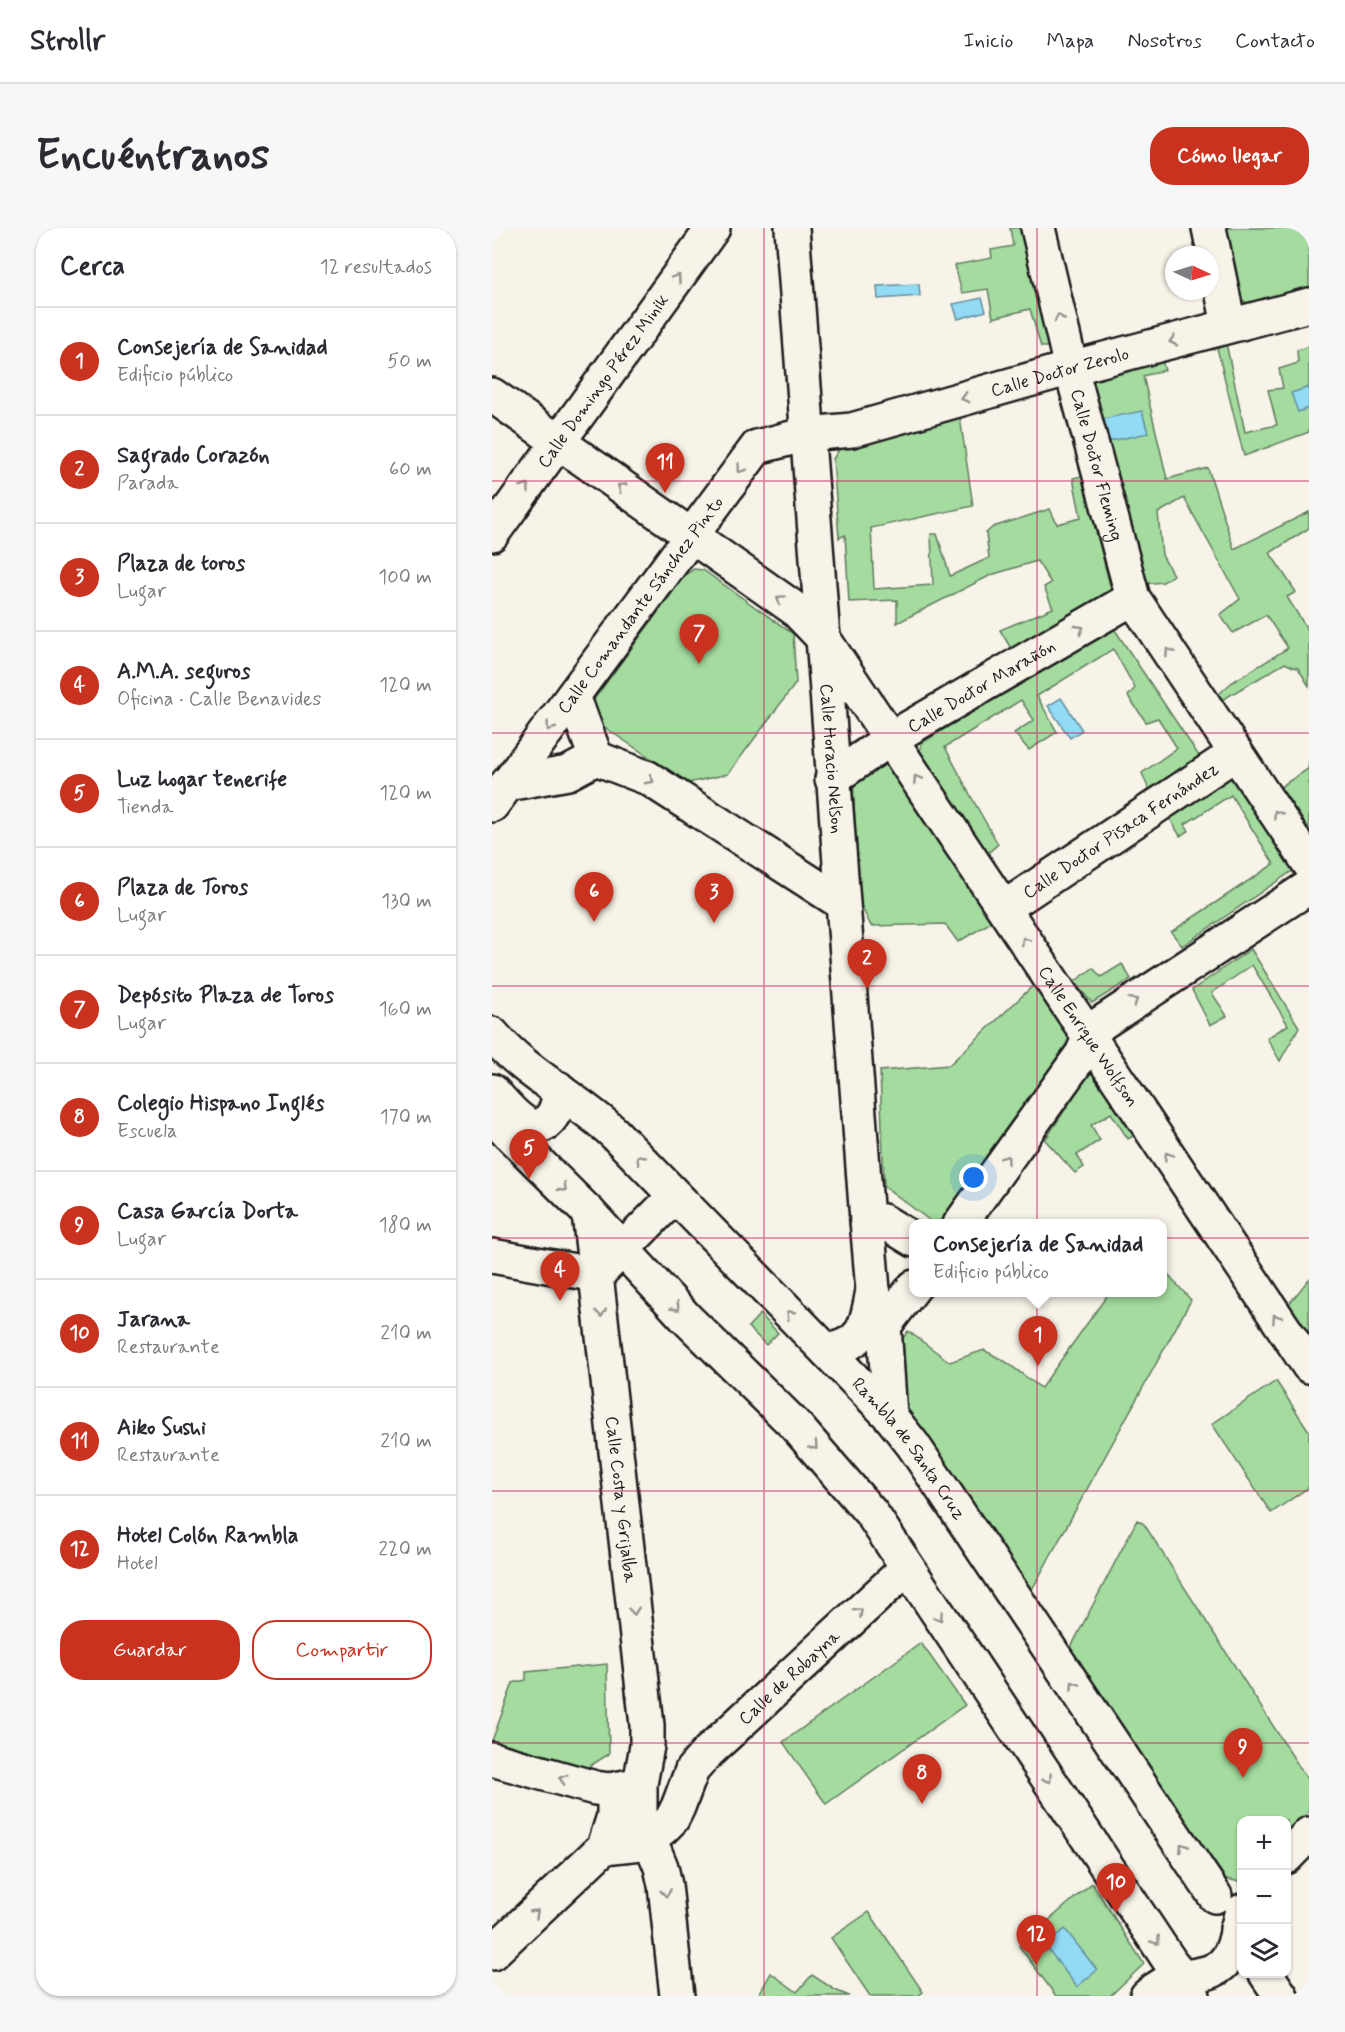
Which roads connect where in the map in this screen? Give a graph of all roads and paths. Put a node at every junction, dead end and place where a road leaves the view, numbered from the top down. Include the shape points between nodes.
1 (713, 228) edge
2 (792, 228) edge
3 (1038, 228) edge
4 (1209, 228) edge
5 (1309, 305) edge
6 (1229, 326) junction
7 (1071, 368) junction
8 (492, 395) edge
9 (807, 434) junction
10 (558, 442) junction
11 (492, 534) edge
12 (691, 536) junction
13 (1133, 598) junction
14 (824, 638) junction
15 (573, 696) junction
16 (869, 705) junction
17 (829, 709) junction
18 (890, 739) junction
19 (1236, 753) junction
20 (596, 758) junction
21 (832, 779) junction
22 (500, 795) edge
23 (1309, 862) edge
24 (1309, 887) edge
25 (842, 903) junction
26 (1005, 908) junction
27 (492, 1034) edge
28 (1089, 1038) junction
29 (558, 1088) junction
30 (492, 1091) edge
31 (492, 1117) edge
32 (675, 1196) junction
33 (589, 1213) junction
34 (964, 1219) edge
35 (867, 1220) junction
36 (909, 1237) edge
37 (621, 1250) junction
38 (492, 1256) edge
39 (597, 1275) junction
40 (873, 1290) junction
41 (909, 1294) edge
42 (884, 1326) junction
43 (827, 1351) junction
44 (1309, 1366) edge
45 (890, 1416) junction
46 (907, 1568) junction
47 (647, 1746) junction
48 (492, 1759) edge
49 (687, 1783) junction
50 (625, 1787) junction
51 (1309, 1834) edge
52 (650, 1838) junction
53 (604, 1847) junction
54 (1291, 1853) edge
55 (1234, 1918) edge
56 (492, 1953) edge
57 (1269, 1978) edge
58 (1187, 1987) edge
59 (677, 1996) edge
60 (1148, 1996) edge
61 (1281, 1996) edge

10 -> 1 street, Calle Domingo Pérez Minik
2 - 9 street, Calle Horacio Nelson
7 -> 3 street, Calle Doctor Fleming
4 - 6 street
5 - 6 street, Calle Doctor Zerolo
6 -> 7 street, Calle Doctor Zerolo
7 -> 9 street, Calle Doctor Zerolo via 852,430
7 - 13 street, Calle Doctor Fleming
8 - 10 street, Calle Enrique Wolfson
9 -> 12 street, Calle Comandante Sánchez Pinto via 757,447
9 - 14 street, Calle Horacio Nelson
11 -> 10 street, Calle Domingo Pérez Minik
12 -> 10 street, Calle Enrique Wolfson
14 -> 12 street, Calle Enrique Wolfson via 795,609
12 - 15 street, Calle Comandante Sánchez Pinto
18 -> 13 street, Calle Doctor Marañón
19 -> 13 street, Calle Doctor Fleming
14 - 16 street, Calle Enrique Wolfson
14 - 17 street, Calle Horacio Nelson
15 - 20 street
15 -> 22 street, Calle Comandante Sánchez Pinto
16 - 17 street via 837,705
16 - 18 street, Calle Enrique Wolfson
17 - 21 street, Calle Horacio Nelson
18 - 21 street, Calle Doctor Marañón
26 -> 18 street, Calle Enrique Wolfson
23 -> 19 street, Calle Doctor Fleming
19 - 26 street, Calle Doctor Pisaca Fernández
20 - 22 street via 568,773
20 -> 25 street via 648,778
21 - 25 street, Calle Horacio Nelson
28 -> 24 street via 1100,1024
25 - 35 street, Calle Horacio Nelson
28 -> 26 street, Calle Enrique Wolfson
27 - 29 street, Rambla de Santa Cruz
34 -> 28 street via 1082,1054
44 -> 28 street, Calle Enrique Wolfson
29 - 30 street via 557,1108 549,1121 537,1127 520,1120
32 -> 29 street, Rambla de Santa Cruz via 600,1120
31 -> 33 street
32 - 37 street
43 -> 32 street, Rambla de Santa Cruz
33 - 37 street
33 - 39 street, Calle Costa y Grijalba
35 - 36 street via 883,1221
35 - 40 street, Calle Horacio Nelson
37 - 39 street
37 -> 46 street via 822,1455 872,1514
38 - 39 street
39 -> 47 street, Calle Costa y Grijalba
40 - 42 street
40 - 43 street via 868,1318 857,1339
41 - 42 street
42 - 45 street
43 - 45 street, Rambla de Santa Cruz
55 -> 45 street, Rambla de Santa Cruz
49 -> 46 street, Calle de Robayna via 719,1741
46 -> 58 street
47 - 49 street via 670,1761
47 - 50 street, Calle Costa y Grijalba
50 -> 48 street via 591,1787
49 - 50 street
49 - 52 street, Calle de Robayna via 672,1819
50 - 52 street
50 - 53 street via 614,1803
51 - 54 street
52 - 53 street via 641,1843
52 -> 59 street via 665,1886
56 -> 53 street
55 - 58 street via 1230,1954 1218,1968
57 - 61 street
58 - 60 street via 1161,1986

